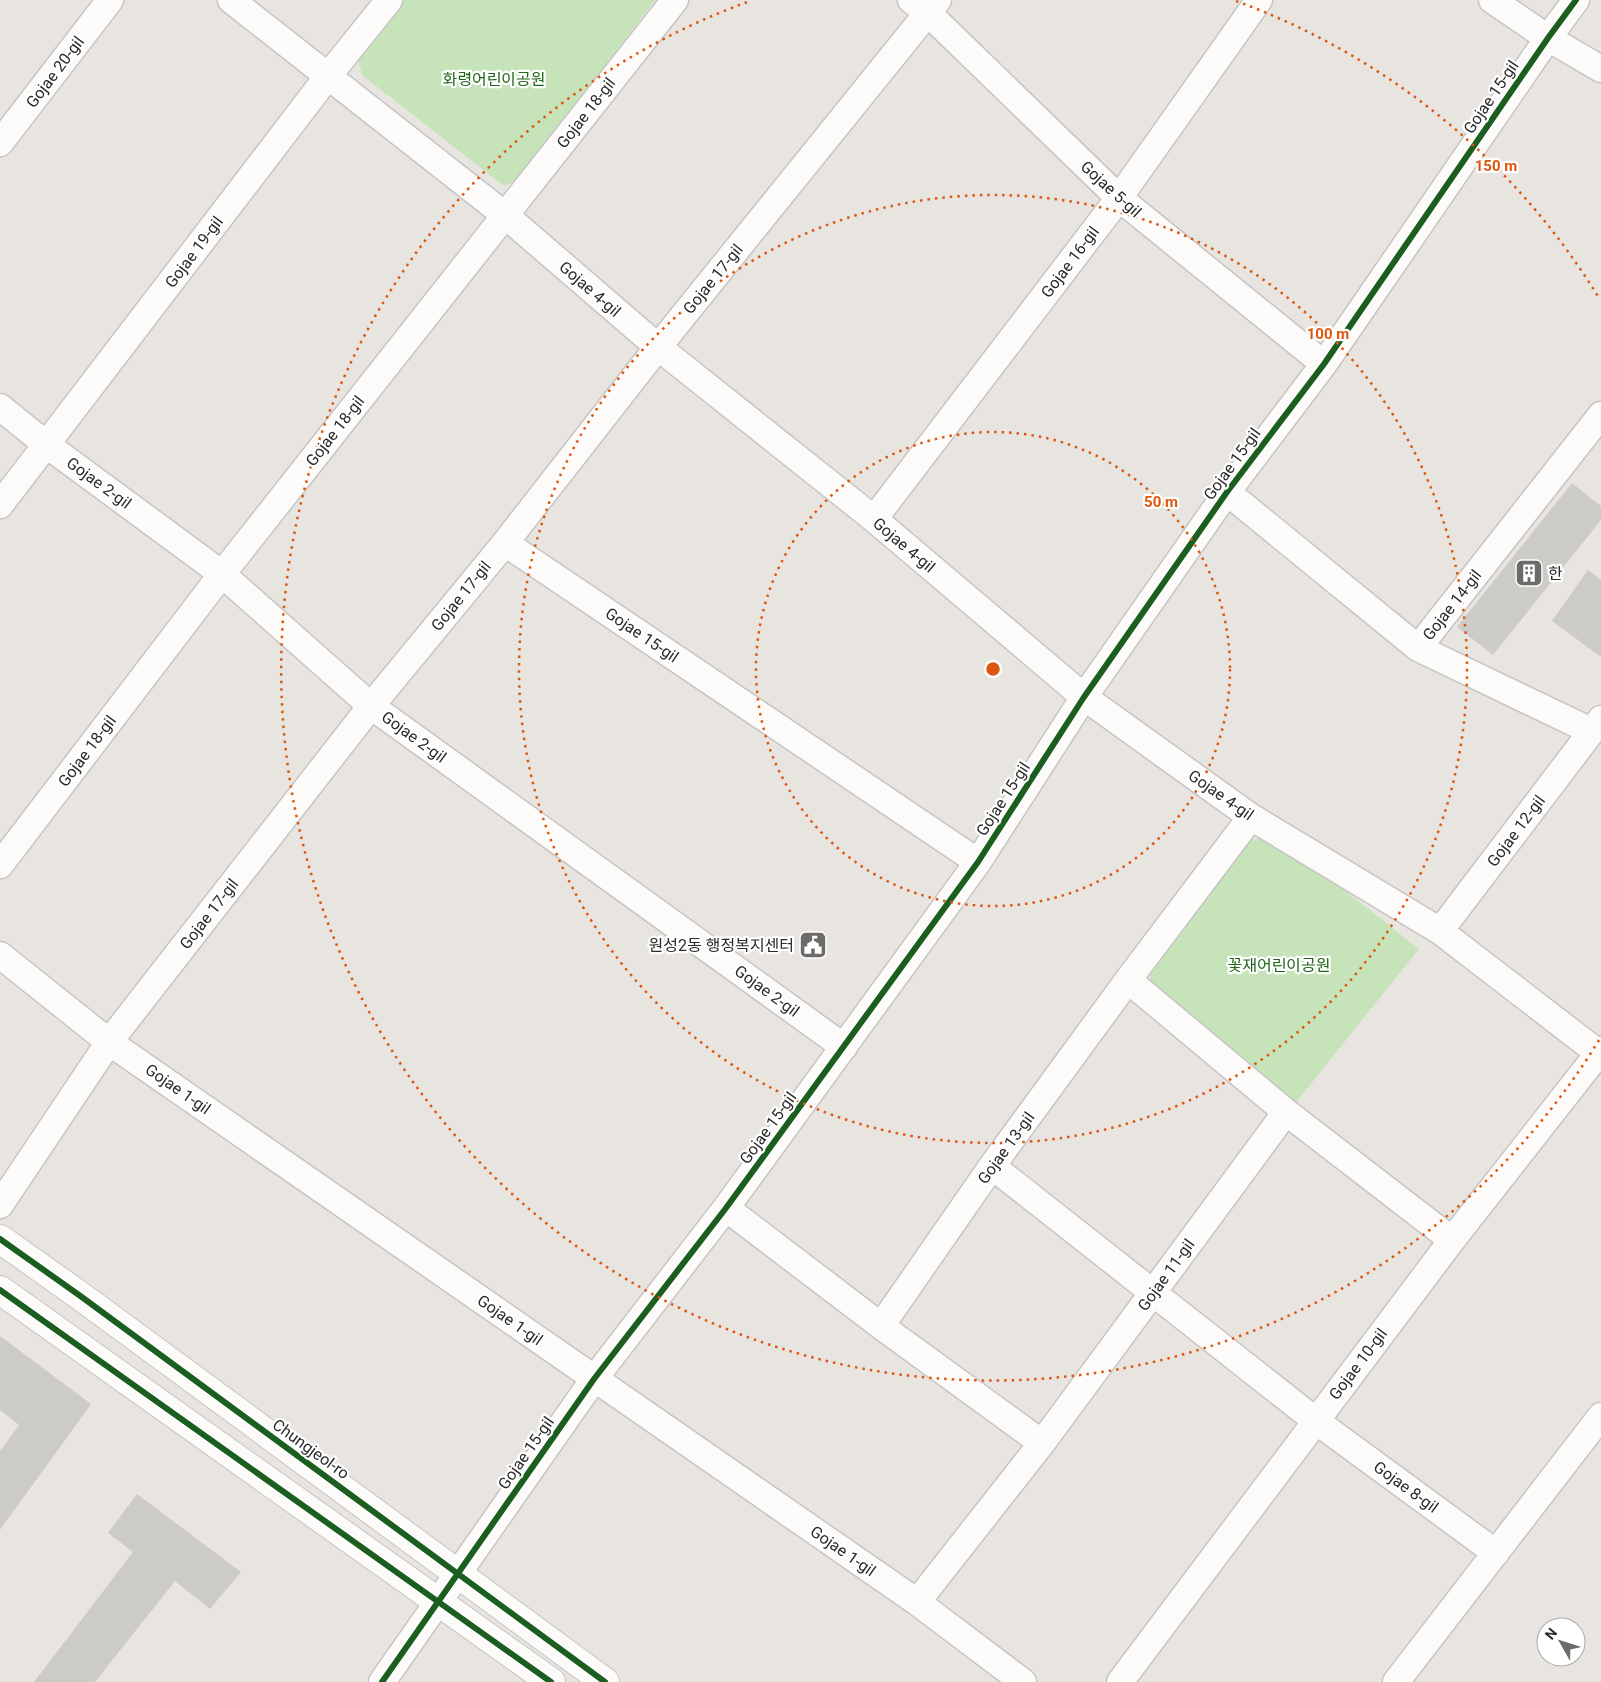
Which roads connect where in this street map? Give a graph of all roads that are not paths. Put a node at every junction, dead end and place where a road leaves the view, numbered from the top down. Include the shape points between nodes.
1 (110, 0) edge
2 (232, 0) edge
3 (389, 0) edge
4 (675, 0) edge
5 (1259, 0) edge
6 (1492, 0) edge
7 (1576, 0) edge
8 (926, 4) edge
9 (1548, 38) junction
10 (1601, 69) edge
11 (328, 76) junction
12 (0, 143) edge
13 (1119, 198) junction
14 (505, 215) junction
15 (658, 348) junction
16 (1324, 364) junction
17 (0, 407) edge
18 (1601, 415) edge
19 (47, 445) junction
20 (1227, 492) junction
21 (0, 505) edge
22 (874, 519) junction
23 (505, 543) junction
24 (222, 574) junction
25 (1418, 648) junction
26 (1084, 697) junction
27 (371, 706) junction
28 (1596, 725) edge
29 (1250, 817) junction
30 (978, 862) junction
31 (0, 864) edge
32 (1440, 931) junction
33 (0, 955) edge
34 (1128, 980) junction
35 (110, 1042) junction
36 (844, 1047) junction
37 (1600, 1053) edge
38 (1286, 1112) junction
39 (992, 1166) junction
40 (0, 1205) edge
41 (726, 1208) junction
42 (0, 1239) edge
43 (1452, 1240) junction
44 (0, 1290) edge
45 (1153, 1292) junction
46 (881, 1326) junction
47 (594, 1379) junction
48 (1601, 1416) edge
49 (1316, 1420) junction
50 (1042, 1443) junction
51 (1496, 1553) junction
52 (458, 1575) junction
53 (438, 1602) junction
54 (917, 1602) junction
55 (382, 1682) edge
56 (551, 1682) edge
57 (605, 1682) edge
58 (1023, 1682) edge
59 (1120, 1682) edge
60 (1396, 1682) edge

1 - 12 street, Gojae 20-gil
2 - 11 street, Gojae 4-gil
3 - 11 street, Gojae 19-gil
4 - 14 street, Gojae 18-gil
5 - 13 street, Gojae 16-gil
6 - 9 street
7 - 9 street, Gojae 15-gil
8 - 13 street, Gojae 5-gil
8 - 15 street, Gojae 17-gil
9 - 10 street
9 - 16 street, Gojae 15-gil
11 - 14 street, Gojae 4-gil
11 - 19 street, Gojae 19-gil
13 - 16 street, Gojae 5-gil
13 - 22 street, Gojae 16-gil
14 - 15 street, Gojae 4-gil
14 - 24 street, Gojae 18-gil
15 - 22 street, Gojae 4-gil
15 - 23 street, Gojae 17-gil
16 - 20 street, Gojae 15-gil
17 - 19 street, Gojae 2-gil
18 - 25 street, Gojae 14-gil
19 - 21 street, Gojae 19-gil
19 - 24 street, Gojae 2-gil
20 - 25 street, Gojae 14-gil
20 - 26 street, Gojae 15-gil
22 - 26 street, Gojae 4-gil
23 - 27 street, Gojae 17-gil
23 - 30 street, Gojae 15-gil
24 - 27 street, Gojae 2-gil
24 - 31 street, Gojae 18-gil
25 - 28 street, Gojae 12-gil
26 - 29 street, Gojae 4-gil
26 - 30 street, Gojae 15-gil
27 - 35 street, Gojae 17-gil
27 - 36 street, Gojae 2-gil
28 - 32 street, Gojae 12-gil
29 - 32 street, Gojae 4-gil
29 - 34 street, Gojae 13-gil
30 - 36 street, Gojae 15-gil
32 - 37 street, Gojae 4-gil
33 - 35 street, Gojae 1-gil
34 - 38 street
34 - 39 street, Gojae 13-gil
35 - 40 street, Gojae 17-gil
35 - 47 street, Gojae 1-gil
36 - 41 street, Gojae 15-gil
37 - 43 street, Gojae 10-gil
38 - 43 street
38 - 45 street, Gojae 11-gil
39 - 45 street, Gojae 8-gil
39 - 46 street, Gojae 13-gil
41 - 46 street
41 - 47 street, Gojae 15-gil
42 - 52 street, Chungjeol-ro
43 - 49 street, Gojae 10-gil
44 - 53 street
45 - 49 street, Gojae 8-gil
45 - 50 street, Gojae 11-gil
46 - 50 street
47 - 52 street, Gojae 15-gil
47 - 54 street, Gojae 1-gil
48 - 51 street
49 - 51 street, Gojae 8-gil
49 - 59 street, Gojae 10-gil
50 - 54 street, Gojae 11-gil
51 - 60 street
52 - 53 street, Gojae 15-gil
52 - 57 street, Chungjeol-ro
53 - 55 street, Gojae 15-gil
53 - 56 street
54 - 58 street, Gojae 1-gil

